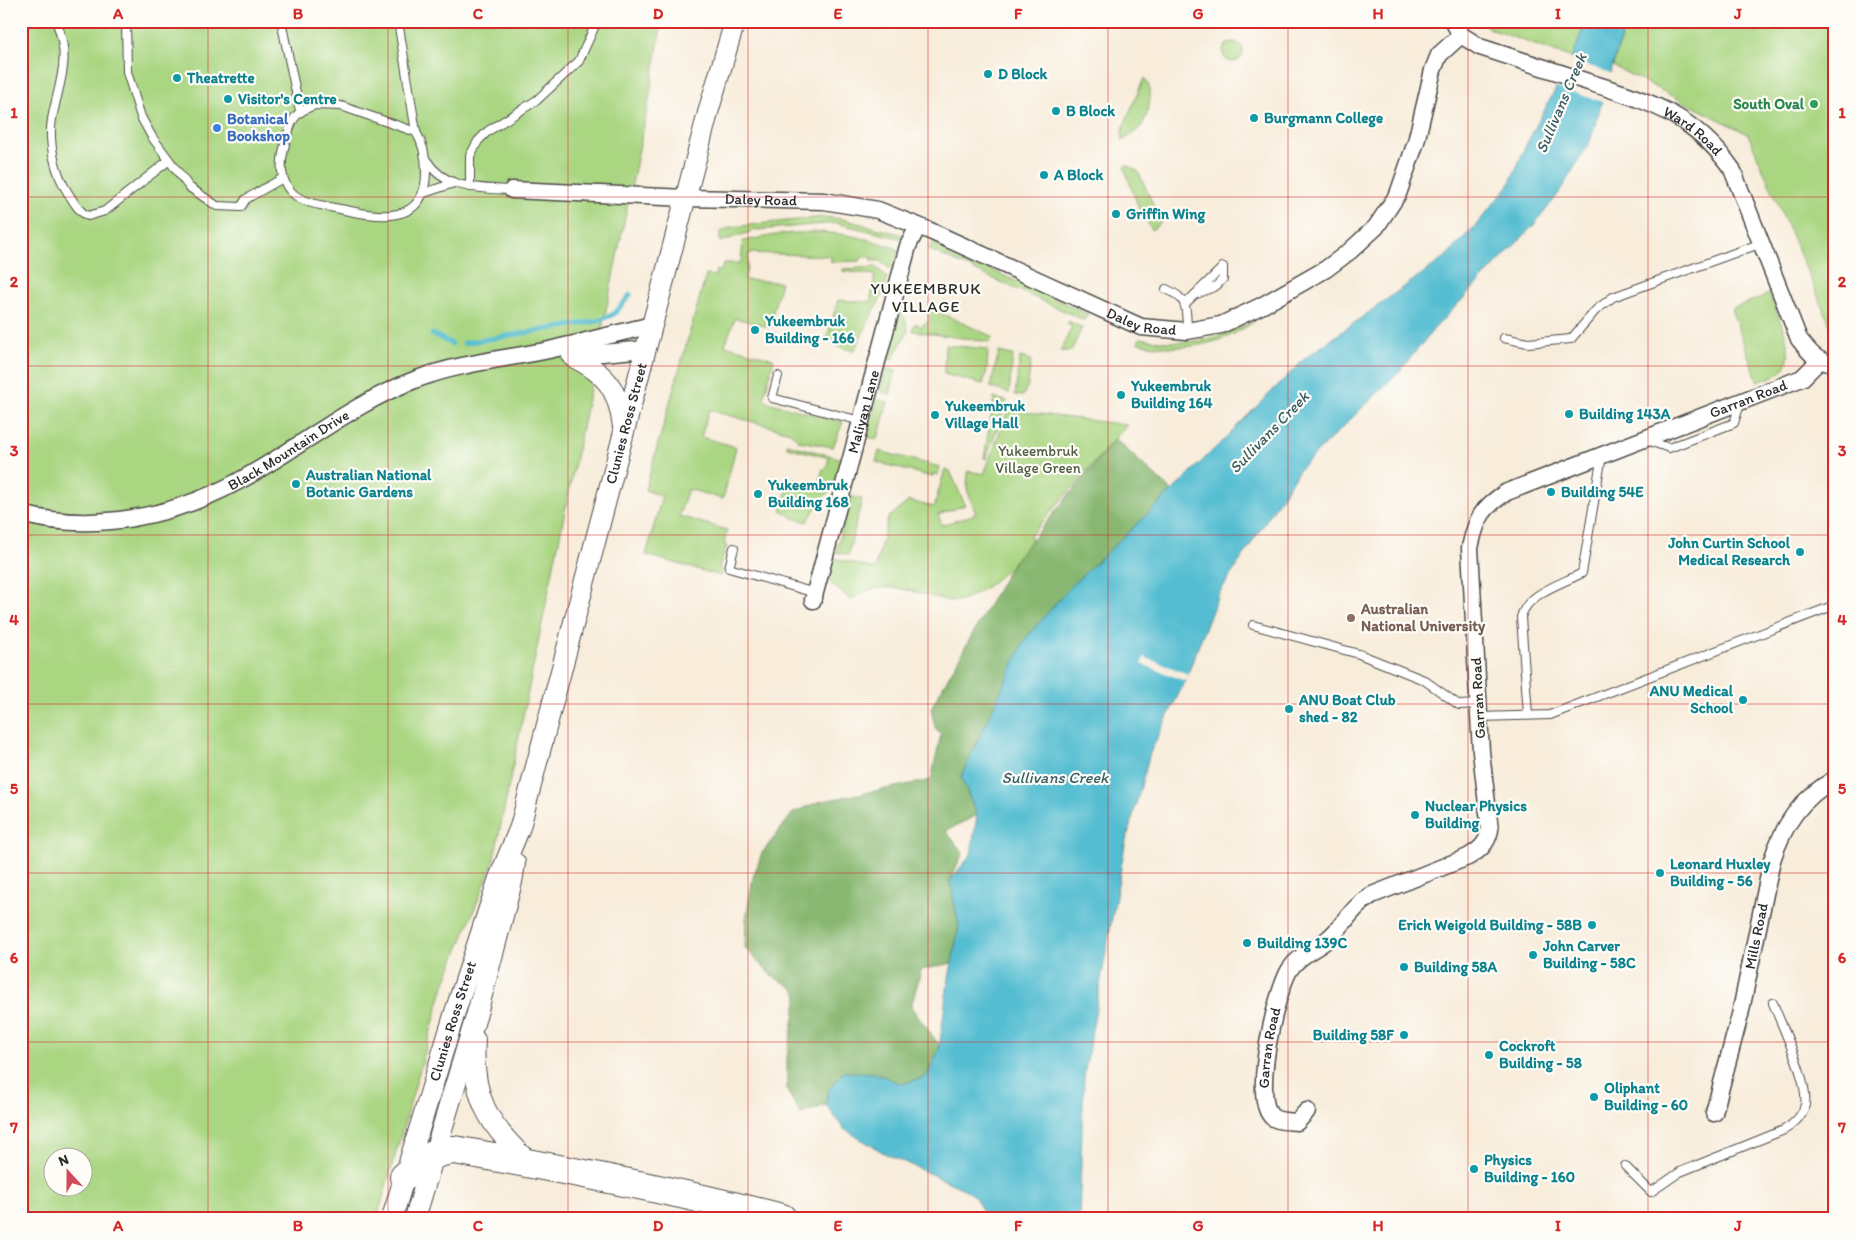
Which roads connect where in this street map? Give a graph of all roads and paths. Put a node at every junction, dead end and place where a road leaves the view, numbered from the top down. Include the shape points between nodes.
1 (56, 21) edge
2 (126, 21) edge
3 (281, 21) edge
4 (398, 21) edge
5 (597, 21) edge
6 (734, 21) edge
7 (1457, 28) edge
8 (300, 111) junction
9 (416, 132) junction
10 (426, 160) junction
11 (168, 161) junction
12 (283, 178) junction
13 (454, 183) junction
14 (470, 187) junction
15 (512, 190) joint
16 (424, 193) junction
17 (686, 198) junction
18 (918, 226) junction
19 (1762, 244) junction
20 (1166, 289) dead end
21 (1192, 296) dead end
22 (1185, 304) junction
23 (652, 325) junction
24 (1187, 331) junction
25 (1504, 338) dead end
26 (646, 349) junction
27 (549, 350) junction
28 (573, 357) junction
29 (1827, 362) edge
30 (778, 376) dead end
31 (861, 421) junction
32 (624, 432) junction
33 (1602, 455) junction
34 (21, 514) edge
35 (734, 548) dead end
36 (814, 596) joint
37 (1835, 605) edge
38 (1253, 625) dead end
39 (1479, 710) junction
40 (1528, 715) junction
41 (1835, 779) edge
42 (520, 827) junction
43 (1773, 1003) dead end
44 (478, 1010) junction
45 (1308, 1111) dead end
46 (1714, 1113) dead end
47 (436, 1152) junction
48 (530, 1163) junction
49 (1625, 1166) dead end
50 (404, 1177) junction
51 (392, 1218) edge
52 (415, 1218) edge
53 (782, 1218) edge

1 - 11 lane via 62,34 64,69 52,121 55,166 81,212 88,216 105,210
2 - 11 lane via 127,72 133,96 141,117
3 - 8 lane
4 - 9 lane
5 - 14 lane via 580,61 538,100 488,131 478,141 470,156
6 - 17 street, Clunies Ross Street
7 - 19 street, Ward Road via 1480,47 1655,104 1697,132 1723,157 1742,191
7 - 24 street, Daley Road via 1433,70 1416,142 1398,194 1376,227 1326,269 1278,296 1221,325
8 - 9 lane via 315,105 341,106
8 - 12 lane via 289,129 281,167
9 - 10 lane
10 - 13 lane via 433,171
10 - 16 lane
11 - 12 lane via 183,182 216,206 241,207 246,199
12 - 16 lane via 289,189 301,199 371,216 389,216 412,208
13 - 14 lane
13 - 16 lane
14 - 15 lane
15 - 17 street, Daley Road
17 - 18 street, Daley Road via 824,201 878,210
17 - 23 street, Clunies Ross Street
18 - 24 street, Daley Road via 1141,327
18 - 31 street, Maliyan Lane via 908,246
19 - 25 lane via 1613,297 1596,310 1571,339 1528,343
19 - 29 street, Ward Road via 1799,339 1810,354
20 - 22 lane via 1181,297
21 - 22 lane
22 - 24 lane
23 - 26 street, Clunies Ross Street
23 - 27 street, Black Mountain Drive
26 - 28 street, Black Mountain Drive
26 - 32 street, Clunies Ross Street
27 - 28 street, Black Mountain Drive
27 - 34 street, Black Mountain Drive via 467,364 414,380 355,410 237,482 197,502 135,519 79,523
28 - 32 street via 595,368 612,389 621,410
29 - 33 street, Garran Road via 1802,378
30 - 31 lane via 772,398
31 - 36 street, Maliyan Lane
32 - 42 street, Clunies Ross Street
33 - 39 street, Garran Road via 1507,492 1490,503 1478,520 1470,548
33 - 40 lane via 1582,573 1532,599 1521,617
35 - 36 lane via 729,568
37 - 40 lane via 1550,715
38 - 39 lane via 1359,654 1424,680 1459,705
39 - 40 lane
39 - 45 street, Garran Road via 1490,830 1488,840 1468,857 1359,903 1329,938 1301,957 1290,969 1282,986 1263,1070 1264,1101 1271,1116 1281,1121 1297,1122
41 - 46 street, Mills Road via 1822,786 1796,810 1772,860 1740,1015
42 - 44 street, Clunies Ross Street via 512,882
42 - 50 street, Clunies Ross Street via 499,878
43 - 49 lane via 1801,1074 1805,1105 1797,1121 1784,1130 1680,1172 1651,1192
44 - 47 street, Clunies Ross Street
44 - 48 street via 475,1083 482,1104 497,1128
47 - 48 highway via 454,1150
47 - 50 highway
47 - 52 street, Clunies Ross Street
48 - 53 highway via 690,1195
50 - 51 street, Clunies Ross Street

